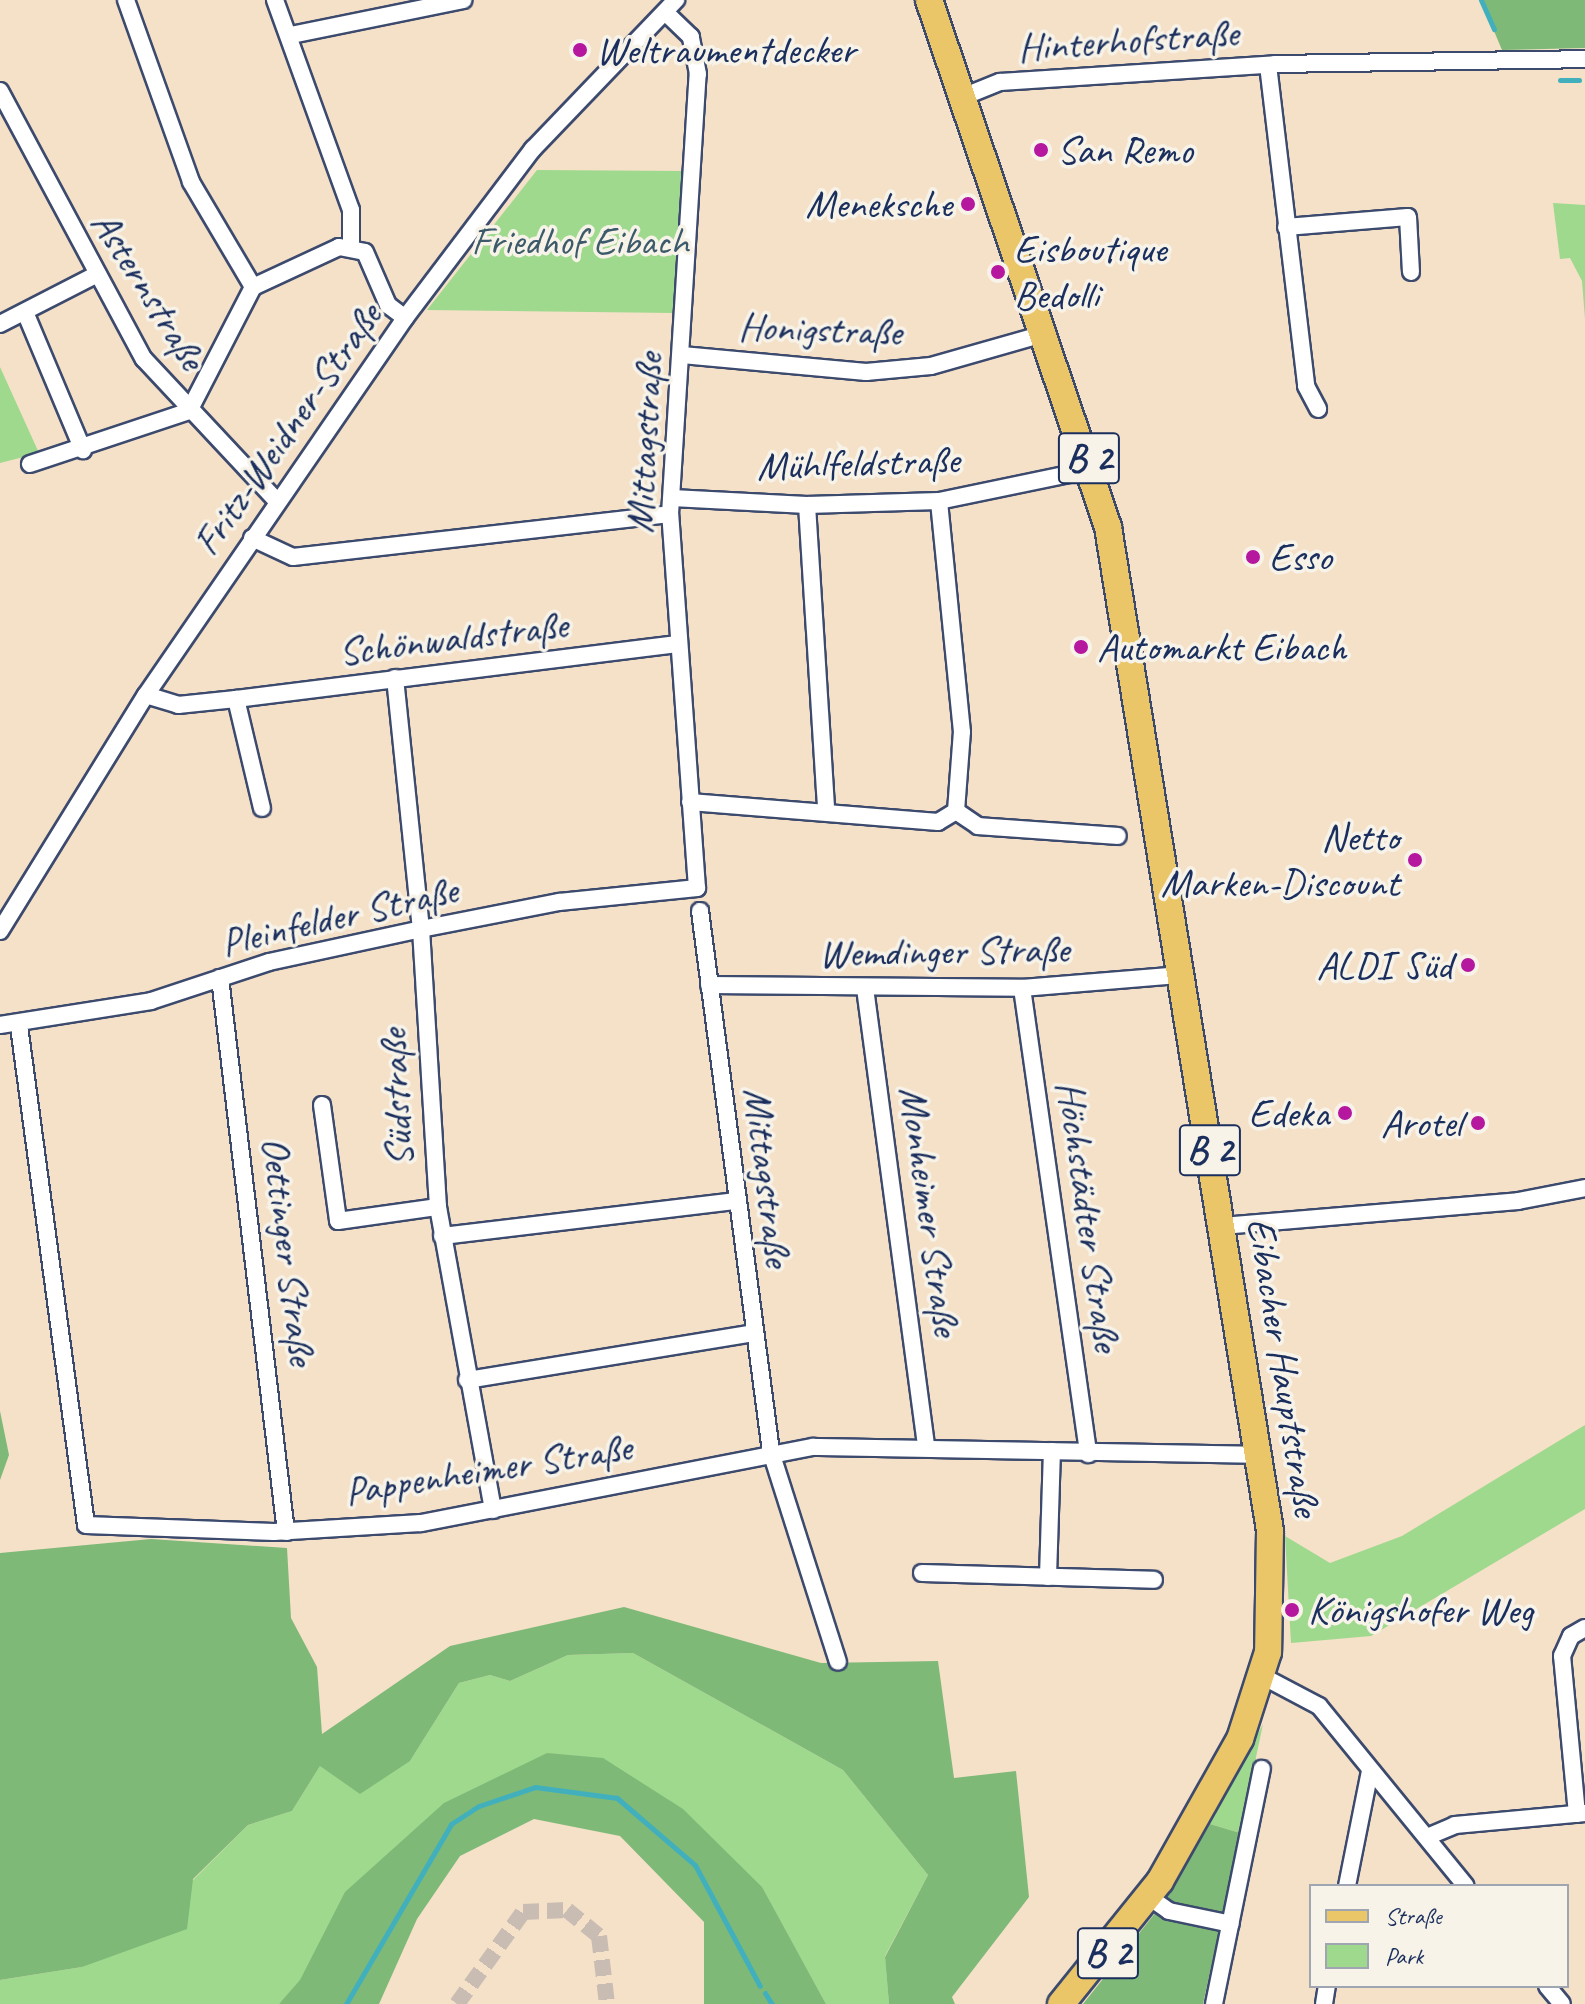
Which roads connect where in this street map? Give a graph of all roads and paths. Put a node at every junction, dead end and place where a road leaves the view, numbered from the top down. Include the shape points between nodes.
1 (126, 0) edge
2 (275, 0) edge
3 (463, 0) edge
4 (929, 0) edge
5 (415, 5) edge
6 (671, 7) edge
7 (291, 35) junction
8 (1585, 59) edge
9 (1268, 65) junction
10 (0, 91) edge
11 (965, 96) junction
12 (1286, 227) junction
13 (351, 246) junction
14 (1411, 272) dead end
15 (94, 276) junction
16 (253, 287) junction
17 (25, 312) junction
18 (405, 318) junction
19 (0, 324) edge
20 (1047, 333) junction
21 (682, 355) junction
22 (1318, 409) dead end
23 (189, 411) junction
24 (83, 450) junction
25 (30, 464) dead end
26 (1093, 469) junction
27 (276, 500) junction
28 (939, 501) junction
29 (807, 505) junction
30 (671, 506) junction
31 (252, 538) junction
32 (678, 644) junction
33 (395, 678) junction
34 (146, 695) junction
35 (236, 699) junction
36 (690, 802) junction
37 (262, 808) dead end
38 (826, 811) junction
39 (956, 811) junction
40 (1118, 836) dead end
41 (697, 888) joint
42 (700, 911) dead end
43 (421, 929) junction
44 (0, 931) edge
45 (1181, 975) junction
46 (220, 978) junction
47 (709, 985) junction
48 (865, 988) junction
49 (1022, 988) junction
50 (0, 1025) edge
51 (19, 1026) junction
52 (322, 1105) dead end
53 (1585, 1188) edge
54 (737, 1201) junction
55 (438, 1207) junction
56 (1222, 1226) junction
57 (442, 1236) junction
58 (753, 1333) junction
59 (467, 1380) junction
60 (926, 1444) junction
61 (1052, 1451) junction
62 (771, 1452) junction
63 (1088, 1454) junction
64 (1259, 1455) junction
65 (493, 1510) junction
66 (286, 1532) junction
67 (922, 1573) dead end
68 (1048, 1577) junction
69 (1154, 1580) dead end
70 (1585, 1628) edge
71 (838, 1662) dead end
72 (1262, 1676) junction
73 (1262, 1769) dead end
74 (1370, 1771) junction
75 (1581, 1814) edge
76 (1427, 1837) junction
77 (1347, 1884) edge
78 (1464, 1884) edge
79 (1149, 1897) junction
80 (1231, 1924) junction
81 (1549, 1988) edge
82 (1061, 2004) edge
83 (1214, 2004) edge
84 (1562, 2004) edge

1 - 16 street via 191,182
2 - 7 street
3 - 5 street
4 - 11 main road, Eibacher Hauptstraße / B 2
5 - 7 street
6 - 18 street, Fritz-Weidner-Straße via 533,149
6 - 21 street, Mittagstraße via 691,37 698,74
7 - 13 street via 351,210
8 - 9 street, Hinterhofstraße
9 - 11 street, Hinterhofstraße via 1000,82
9 - 12 street
10 - 15 street, Asternstraße
11 - 20 main road, Eibacher Hauptstraße / B 2
12 - 14 street via 1408,217
12 - 22 street via 1306,386
13 - 16 street
13 - 18 street via 365,252 388,305
15 - 17 street
15 - 23 street, Asternstraße via 144,359
16 - 23 street
17 - 19 street
17 - 24 street
18 - 27 street, Fritz-Weidner-Straße
20 - 21 street, Honigstraße via 931,366 866,372
20 - 26 main road, Eibacher Hauptstraße / B 2
21 - 30 street, Mittagstraße
23 - 24 street
23 - 27 street, Asternstraße
24 - 25 street
26 - 28 street, Mühlfeldstraße
26 - 45 main road, Eibacher Hauptstraße / B 2
27 - 31 street, Fritz-Weidner-Straße
28 - 29 street, Mühlfeldstraße
28 - 39 street via 962,732
29 - 30 street, Mühlfeldstraße
29 - 38 street
30 - 31 street, Mühlfeldstraße via 293,557
30 - 32 street, Mittagstraße
31 - 34 street, Fritz-Weidner-Straße
32 - 33 street, Schönwaldstraße
32 - 36 street, Mittagstraße
33 - 35 street, Schönwaldstraße
33 - 43 street, Südstraße
34 - 35 street, Schönwaldstraße via 178,705
34 - 44 street, Fritz-Weidner-Straße
35 - 37 street
36 - 38 street
36 - 41 street, Mittagstraße
38 - 39 street via 938,822
39 - 40 street via 978,826
41 - 43 street, Pleinfelder Straße via 559,902
42 - 47 street, Mittagstraße
43 - 46 street, Pleinfelder Straße
43 - 55 street, Südstraße
45 - 49 street, Wemdinger Straße
45 - 56 main road, Eibacher Hauptstraße / B 2
46 - 51 street, Pleinfelder Straße via 151,1001
46 - 66 street, Oettinger Straße
47 - 48 street, Wemdinger Straße
47 - 54 street, Mittagstraße
48 - 49 street, Wemdinger Straße
48 - 60 street, Monheimer Straße
49 - 63 street, Höchstädter Straße
50 - 51 street, Pleinfelder Straße
51 - 66 street, Pappenheimer Straße via 80,1514 95,1527
52 - 55 street via 338,1221
53 - 56 street via 1518,1201
54 - 57 street
54 - 58 street, Mittagstraße
55 - 57 street, Südstraße
56 - 64 main road, Eibacher Hauptstraße / B 2
57 - 59 street, Südstraße
58 - 59 street
58 - 62 street, Mittagstraße
59 - 65 street, Südstraße
60 - 61 street, Pappenheimer Straße
60 - 62 street, Pappenheimer Straße
61 - 63 street, Pappenheimer Straße
61 - 68 street
62 - 65 street, Pappenheimer Straße
62 - 71 street, Mittagstraße
63 - 64 street, Pappenheimer Straße
64 - 72 main road, Eibacher Hauptstraße / B 2 via 1272,1562
65 - 66 street, Pappenheimer Straße
67 - 68 street
68 - 69 street
70 - 75 street via 1571,1636 1562,1656
72 - 74 street via 1319,1706
72 - 79 main road, Eibacher Hauptstraße / B 2 via 1231,1758
73 - 80 street
74 - 76 street
74 - 77 street
75 - 76 street via 1455,1825
76 - 78 street
79 - 80 street via 1169,1911
79 - 82 main road, Eibacher Hauptstraße / B 2
80 - 83 street
81 - 84 street

